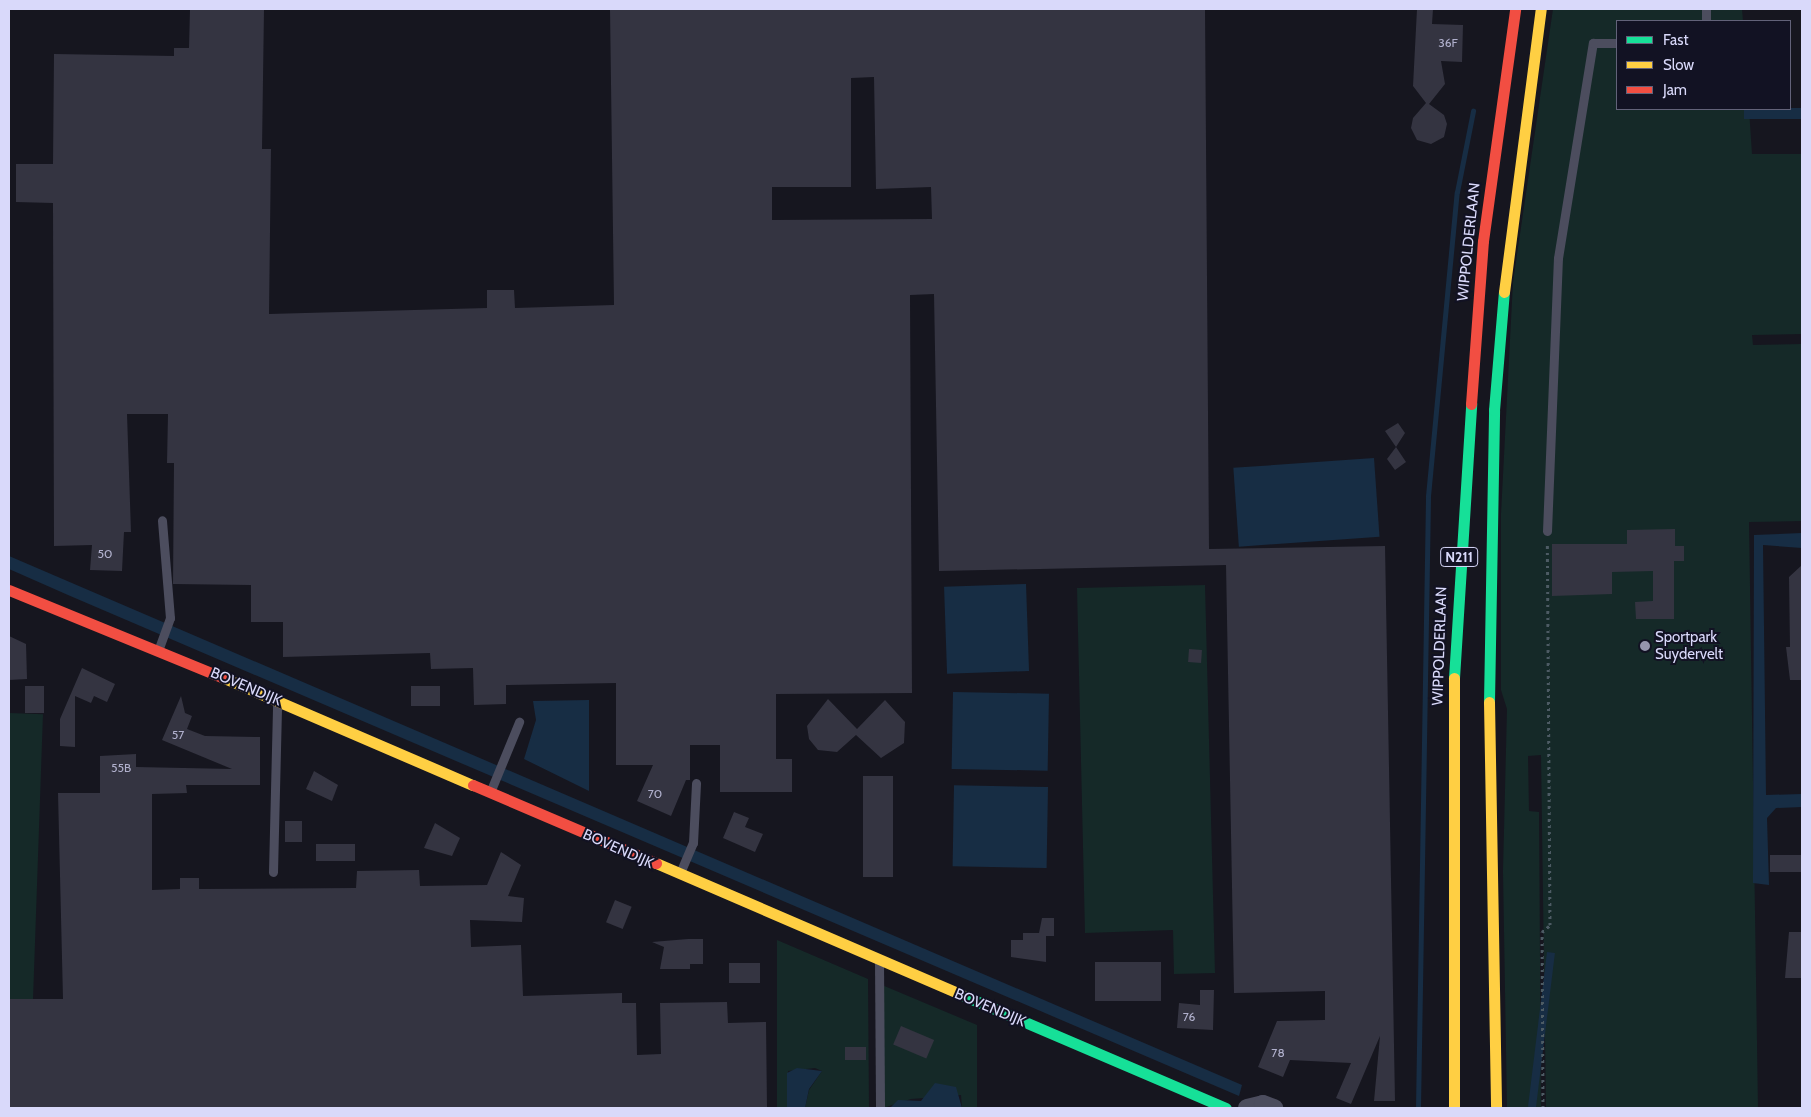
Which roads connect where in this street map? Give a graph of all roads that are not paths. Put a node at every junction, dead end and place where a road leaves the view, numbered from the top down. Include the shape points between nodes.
1 (1515, 9) edge
2 (1541, 9) edge
3 (1616, 43) edge
4 (162, 520) dead end
5 (1546, 531) road end
6 (9, 590) edge
7 (160, 646) junction
8 (277, 701) junction
9 (519, 722) dead end
10 (696, 783) dead end
11 (492, 789) junction
12 (682, 870) junction
13 (274, 872) dead end
14 (879, 960) junction
15 (880, 1108) edge
16 (1226, 1108) edge
17 (1247, 1108) edge
18 (1274, 1108) edge
19 (1454, 1108) edge
20 (1496, 1108) edge

1 - 19 main road, WIPPOLDERLAAN / N211 via 1484,241 1454,636
2 - 20 main road, N211 via 1509,239 1494,410 1488,633
3 - 5 lane via 1593,43 1558,258
4 - 7 lane via 170,618
6 - 7 main road, BOVENDIJK
7 - 8 main road, BOVENDIJK
8 - 11 main road, BOVENDIJK
8 - 13 lane
9 - 11 lane
10 - 12 lane via 693,843
11 - 12 main road, BOVENDIJK
12 - 14 main road, BOVENDIJK
14 - 15 lane
14 - 16 main road, BOVENDIJK
17 - 18 street via 1263,1104

